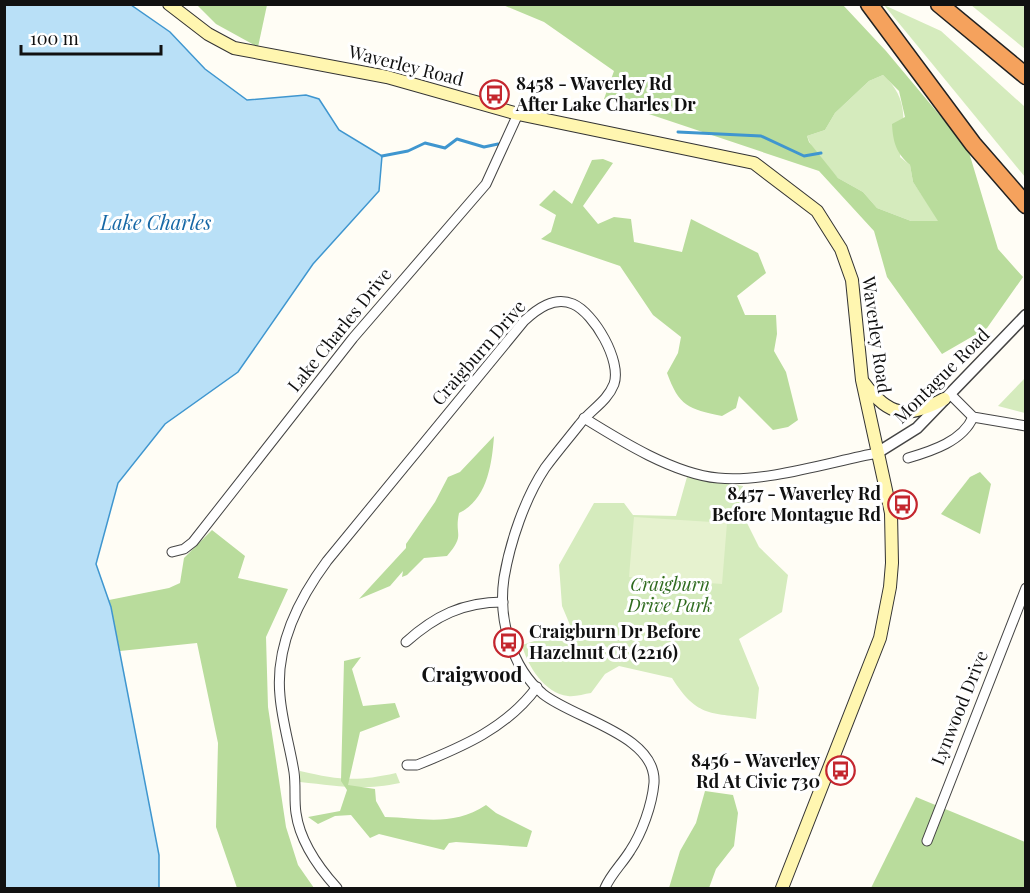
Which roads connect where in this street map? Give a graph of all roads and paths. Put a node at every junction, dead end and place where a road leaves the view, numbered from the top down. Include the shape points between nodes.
1 (169, 4) edge
2 (869, 4) edge
3 (939, 4) edge
4 (1026, 76) edge
5 (518, 114) junction
6 (1026, 206) edge
7 (1026, 315) edge
8 (862, 380) junction
9 (947, 396) junction
10 (973, 417) junction
11 (584, 418) junction
12 (1026, 426) edge
13 (877, 453) junction
14 (908, 458) dead end
15 (172, 552) dead end
16 (1026, 588) edge
17 (503, 602) junction
18 (406, 642) dead end
19 (537, 687) junction
20 (407, 765) dead end
21 (927, 841) dead end
22 (337, 888) edge
23 (605, 888) edge
24 (782, 888) edge

1 - 5 main road, Waverley Road via 234,48 387,77
2 - 6 highway via 973,144
3 - 4 highway
5 - 8 main road, Waverley Road via 754,164 817,211 841,249 852,280
5 - 15 street, Lake Charles Drive via 481,189 353,338 190,545
7 - 9 street, Montague Road
8 - 9 main road via 878,402 905,413 928,408
8 - 13 main road, Waverley Road
9 - 10 street
9 - 13 street, Montague Road via 917,428
10 - 12 street
10 - 14 street via 957,437
11 - 13 street via 679,468 717,478 759,476
11 - 17 street, Craigburn Drive via 544,469 529,502 507,568
11 - 22 street, Craigburn Drive via 601,404 614,383 614,358 586,313 572,303 555,302 524,321 327,561 301,601 284,642 280,704 302,834 319,867
13 - 24 main road, Waverley Road via 891,513 892,563 885,613 871,663
16 - 21 street, Lynwood Drive
17 - 18 street via 454,609
17 - 19 street, Craigburn Drive via 516,660
19 - 20 street via 510,716 479,738 417,765
19 - 23 street, Craigburn Drive via 571,711 635,745 652,768 652,793 639,834

